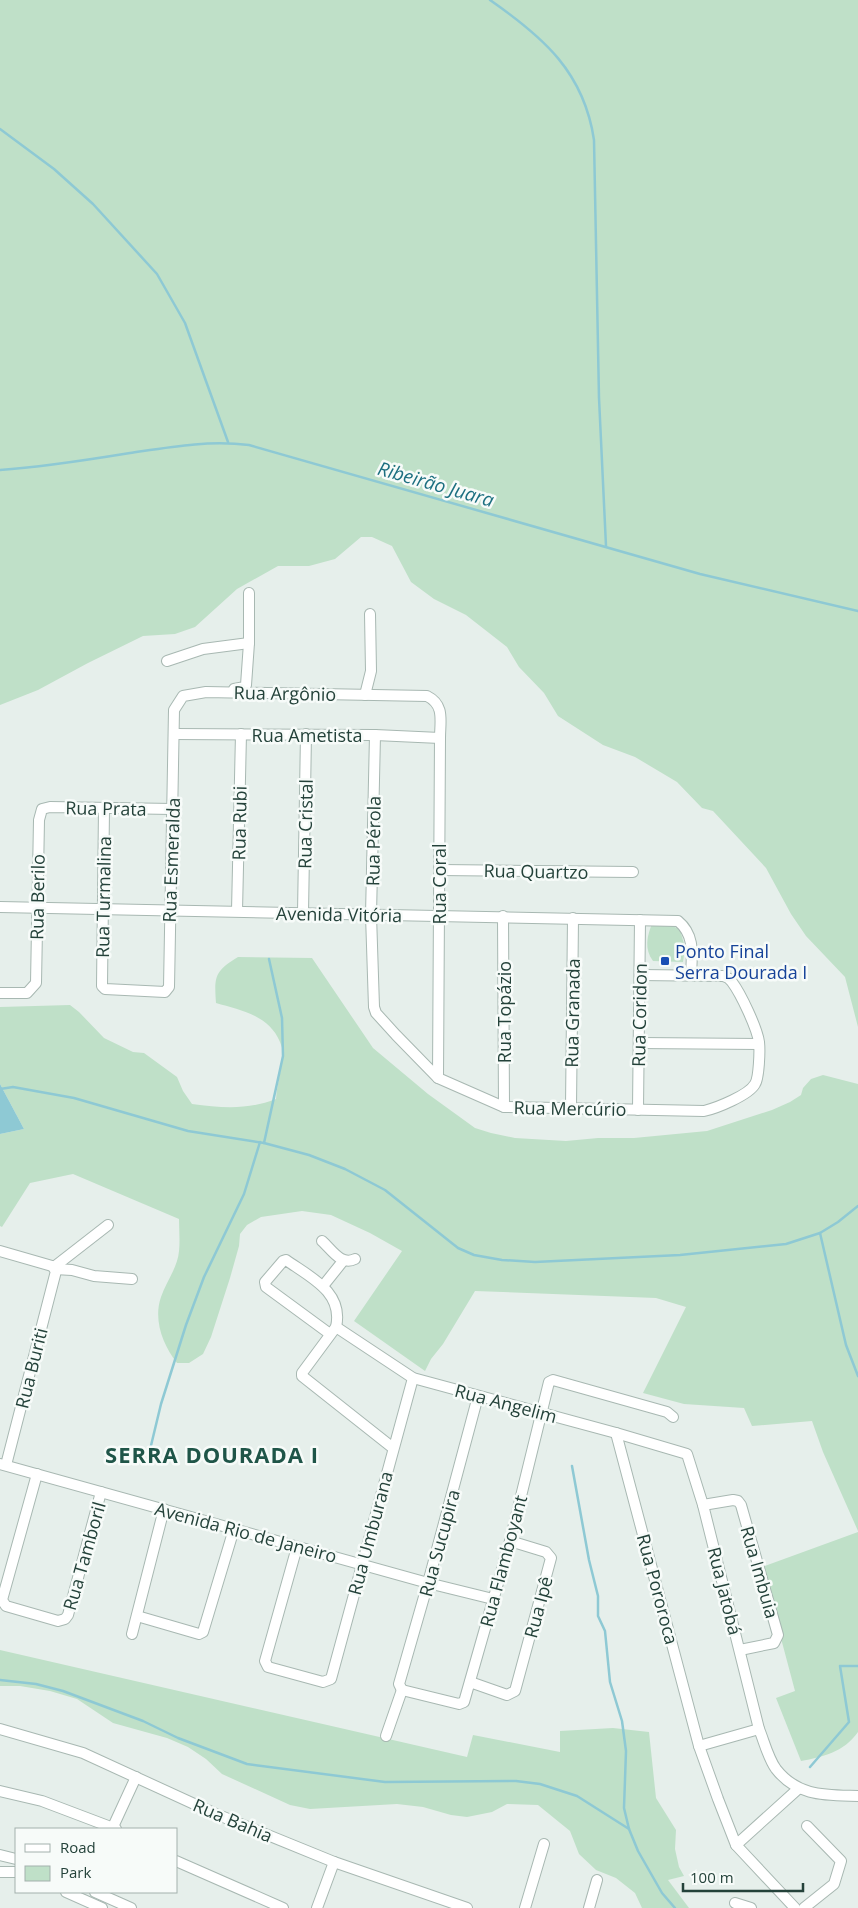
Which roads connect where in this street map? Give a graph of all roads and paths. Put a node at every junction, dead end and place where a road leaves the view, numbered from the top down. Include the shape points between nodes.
1 (250, 593) dead end
2 (370, 614) dead end
3 (249, 643) junction
4 (167, 661) dead end
5 (206, 692) junction
6 (365, 695) junction
7 (427, 696) joint
8 (175, 734) junction
9 (240, 734) junction
10 (306, 734) junction
11 (375, 735) junction
12 (440, 738) junction
13 (104, 808) junction
14 (173, 809) junction
15 (40, 812) joint
16 (440, 870) junction
17 (632, 872) dead end
18 (0, 907) edge
19 (37, 908) junction
20 (104, 909) junction
21 (170, 910) junction
22 (237, 911) junction
23 (303, 913) junction
24 (371, 914) junction
25 (439, 916) junction
26 (504, 916) junction
27 (574, 918) junction
28 (640, 920) junction
29 (640, 974) junction
30 (691, 975) junction
31 (169, 987) joint
32 (0, 993) edge
33 (374, 1007) joint
34 (640, 1044) junction
35 (759, 1044) junction
36 (438, 1078) junction
37 (504, 1107) junction
38 (571, 1108) junction
39 (638, 1110) junction
40 (108, 1225) dead end
41 (322, 1240) dead end
42 (0, 1250) edge
43 (355, 1259) dead end
44 (343, 1261) junction
45 (55, 1269) junction
46 (132, 1279) dead end
47 (323, 1286) junction
48 (333, 1331) junction
49 (413, 1378) junction
50 (478, 1396) junction
51 (543, 1413) junction
52 (673, 1417) dead end
53 (616, 1433) junction
54 (393, 1448) junction
55 (687, 1454) joint
56 (3, 1464) edge
57 (38, 1474) junction
58 (101, 1492) junction
59 (703, 1504) junction
60 (164, 1510) junction
61 (234, 1529) junction
62 (510, 1541) junction
63 (297, 1547) junction
64 (362, 1565) junction
65 (428, 1583) junction
66 (493, 1599) junction
67 (137, 1616) junction
68 (132, 1634) dead end
69 (740, 1650) junction
70 (470, 1682) junction
71 (402, 1690) junction
72 (0, 1729) edge
73 (760, 1729) junction
74 (386, 1736) dead end
75 (699, 1746) junction
76 (136, 1777) junction
77 (798, 1789) junction
78 (0, 1791) edge
79 (858, 1796) edge
80 (807, 1826) dead end
81 (111, 1828) edge
82 (114, 1828) edge
83 (544, 1844) dead end
84 (736, 1845) junction
85 (0, 1856) edge
86 (15, 1859) edge
87 (178, 1862) edge
88 (334, 1862) junction
89 (0, 1872) edge
90 (15, 1872) edge
91 (597, 1880) dead end
92 (68, 1893) edge
93 (97, 1893) edge
94 (735, 1903) dead end
95 (102, 1908) edge
96 (131, 1908) edge
97 (283, 1908) edge
98 (317, 1908) edge
99 (467, 1908) edge
100 (525, 1908) edge
101 (589, 1908) edge
102 (751, 1908) edge
103 (795, 1908) edge
104 (804, 1908) edge

1 - 3 street
2 - 6 street via 371,671
3 - 4 street via 203,649
3 - 5 street via 245,687
5 - 6 street, Rua Argônio
5 - 8 street, Rua Argônio via 183,696 174,710
6 - 7 street, Rua Argônio
7 - 12 street, Rua Coral via 439,706
8 - 9 street, Rua Ametista
8 - 14 street, Rua Esmeralda
9 - 10 street, Rua Ametista
9 - 22 street, Rua Rubi
10 - 11 street, Rua Ametista
10 - 23 street, Rua Cristal
11 - 12 street, Rua Ametista
11 - 24 street, Rua Pérola
12 - 16 street, Rua Coral
13 - 14 street, Rua Prata
13 - 15 street, Rua Prata via 50,807
13 - 20 street, Rua Turmalina
14 - 21 street, Rua Esmeralda
15 - 19 street, Rua Berilo
16 - 17 street, Rua Quartzo
16 - 25 street, Rua Coral
18 - 19 street, Avenida Vitória
19 - 20 street, Avenida Vitória
19 - 32 street, Rua Berilo via 36,983 26,993
20 - 21 street, Avenida Vitória
20 - 31 street, Rua Turmalina via 102,986 108,990 161,992
21 - 22 street, Avenida Vitória
21 - 31 street, Rua Esmeralda
22 - 23 street, Avenida Vitória
23 - 24 street, Avenida Vitória
24 - 25 street, Avenida Vitória
24 - 33 street, Rua Pérola
25 - 26 street, Avenida Vitória
25 - 36 street, Rua Coral
26 - 27 street, Avenida Vitória
26 - 37 street, Rua Topázio
27 - 28 street, Avenida Vitória
27 - 38 street, Rua Granada
28 - 29 street, Rua Coridon
28 - 30 street, Avenida Vitória via 678,921 686,927 692,944
29 - 30 street
29 - 34 street, Rua Coridon
30 - 35 street via 728,978 732,982
33 - 36 street, Rua Mercúrio via 396,1036
34 - 35 street
34 - 39 street, Rua Coridon
35 - 39 street, Rua Mercúrio via 756,1084 727,1104 704,1111
36 - 37 street, Rua Mercúrio
37 - 38 street, Rua Mercúrio
38 - 39 street, Rua Mercúrio
40 - 45 street
41 - 44 street
42 - 45 street
43 - 44 street
44 - 47 street
45 - 46 street
45 - 56 street, Rua Buriti
47 - 48 street via 331,1294 338,1319
47 - 48 street, Rua Angelim via 286,1260 265,1282 266,1287
48 - 49 street, Rua Angelim
48 - 54 street via 302,1376
49 - 50 street, Rua Angelim
49 - 54 street, Rua Umburana
50 - 51 street, Rua Angelim
50 - 65 street, Rua Sucupira
51 - 52 street, Rua Flamboyant via 548,1386 553,1380 667,1412
51 - 53 street, Rua Angelim
51 - 62 street, Rua Flamboyant
53 - 55 street, Rua Angelim
53 - 75 street, Rua Pororoca
54 - 64 street, Rua Umburana
55 - 59 street, Rua Jatobá
56 - 57 street, Avenida Rio de Janeiro
57 - 58 street, Avenida Rio de Janeiro
57 - 58 street, Rua Tamboril via 2,1602 6,1606 58,1621 65,1619 69,1612
58 - 60 street, Avenida Rio de Janeiro
59 - 69 street, Rua Jatobá
59 - 69 street, Rua Imbuia via 733,1500 741,1505 778,1636 774,1643
60 - 61 street, Avenida Rio de Janeiro
60 - 67 street
61 - 63 street, Avenida Rio de Janeiro
61 - 67 street via 203,1632 199,1634
62 - 66 street, Rua Flamboyant
62 - 70 street, Rua Ipê via 546,1552 551,1558 515,1691 507,1695
63 - 64 street, Avenida Rio de Janeiro
63 - 64 street, Rua Umburana via 265,1661 268,1667 323,1682 330,1679
64 - 65 street, Avenida Rio de Janeiro
65 - 66 street, Avenida Rio de Janeiro
65 - 71 street, Rua Sucupira via 398,1684
66 - 70 street, Rua Flamboyant
67 - 68 street
69 - 73 street, Rua Jatobá
70 - 71 street, Rua Flamboyant via 464,1702 459,1704
71 - 74 street
72 - 76 street, Rua Bahia via 83,1753
73 - 75 street
73 - 77 street, Rua Jatobá via 777,1769
75 - 84 street, Rua Pororoca
76 - 82 street
76 - 88 street, Rua Bahia
77 - 79 street via 825,1795
77 - 84 street
78 - 81 street via 42,1801
80 - 104 street via 841,1861 834,1884
83 - 100 street
84 - 103 street
85 - 86 street
87 - 97 street
88 - 98 street
88 - 99 street, Rua Bahia
89 - 90 street
91 - 101 street
92 - 95 street
93 - 96 street
94 - 102 street

